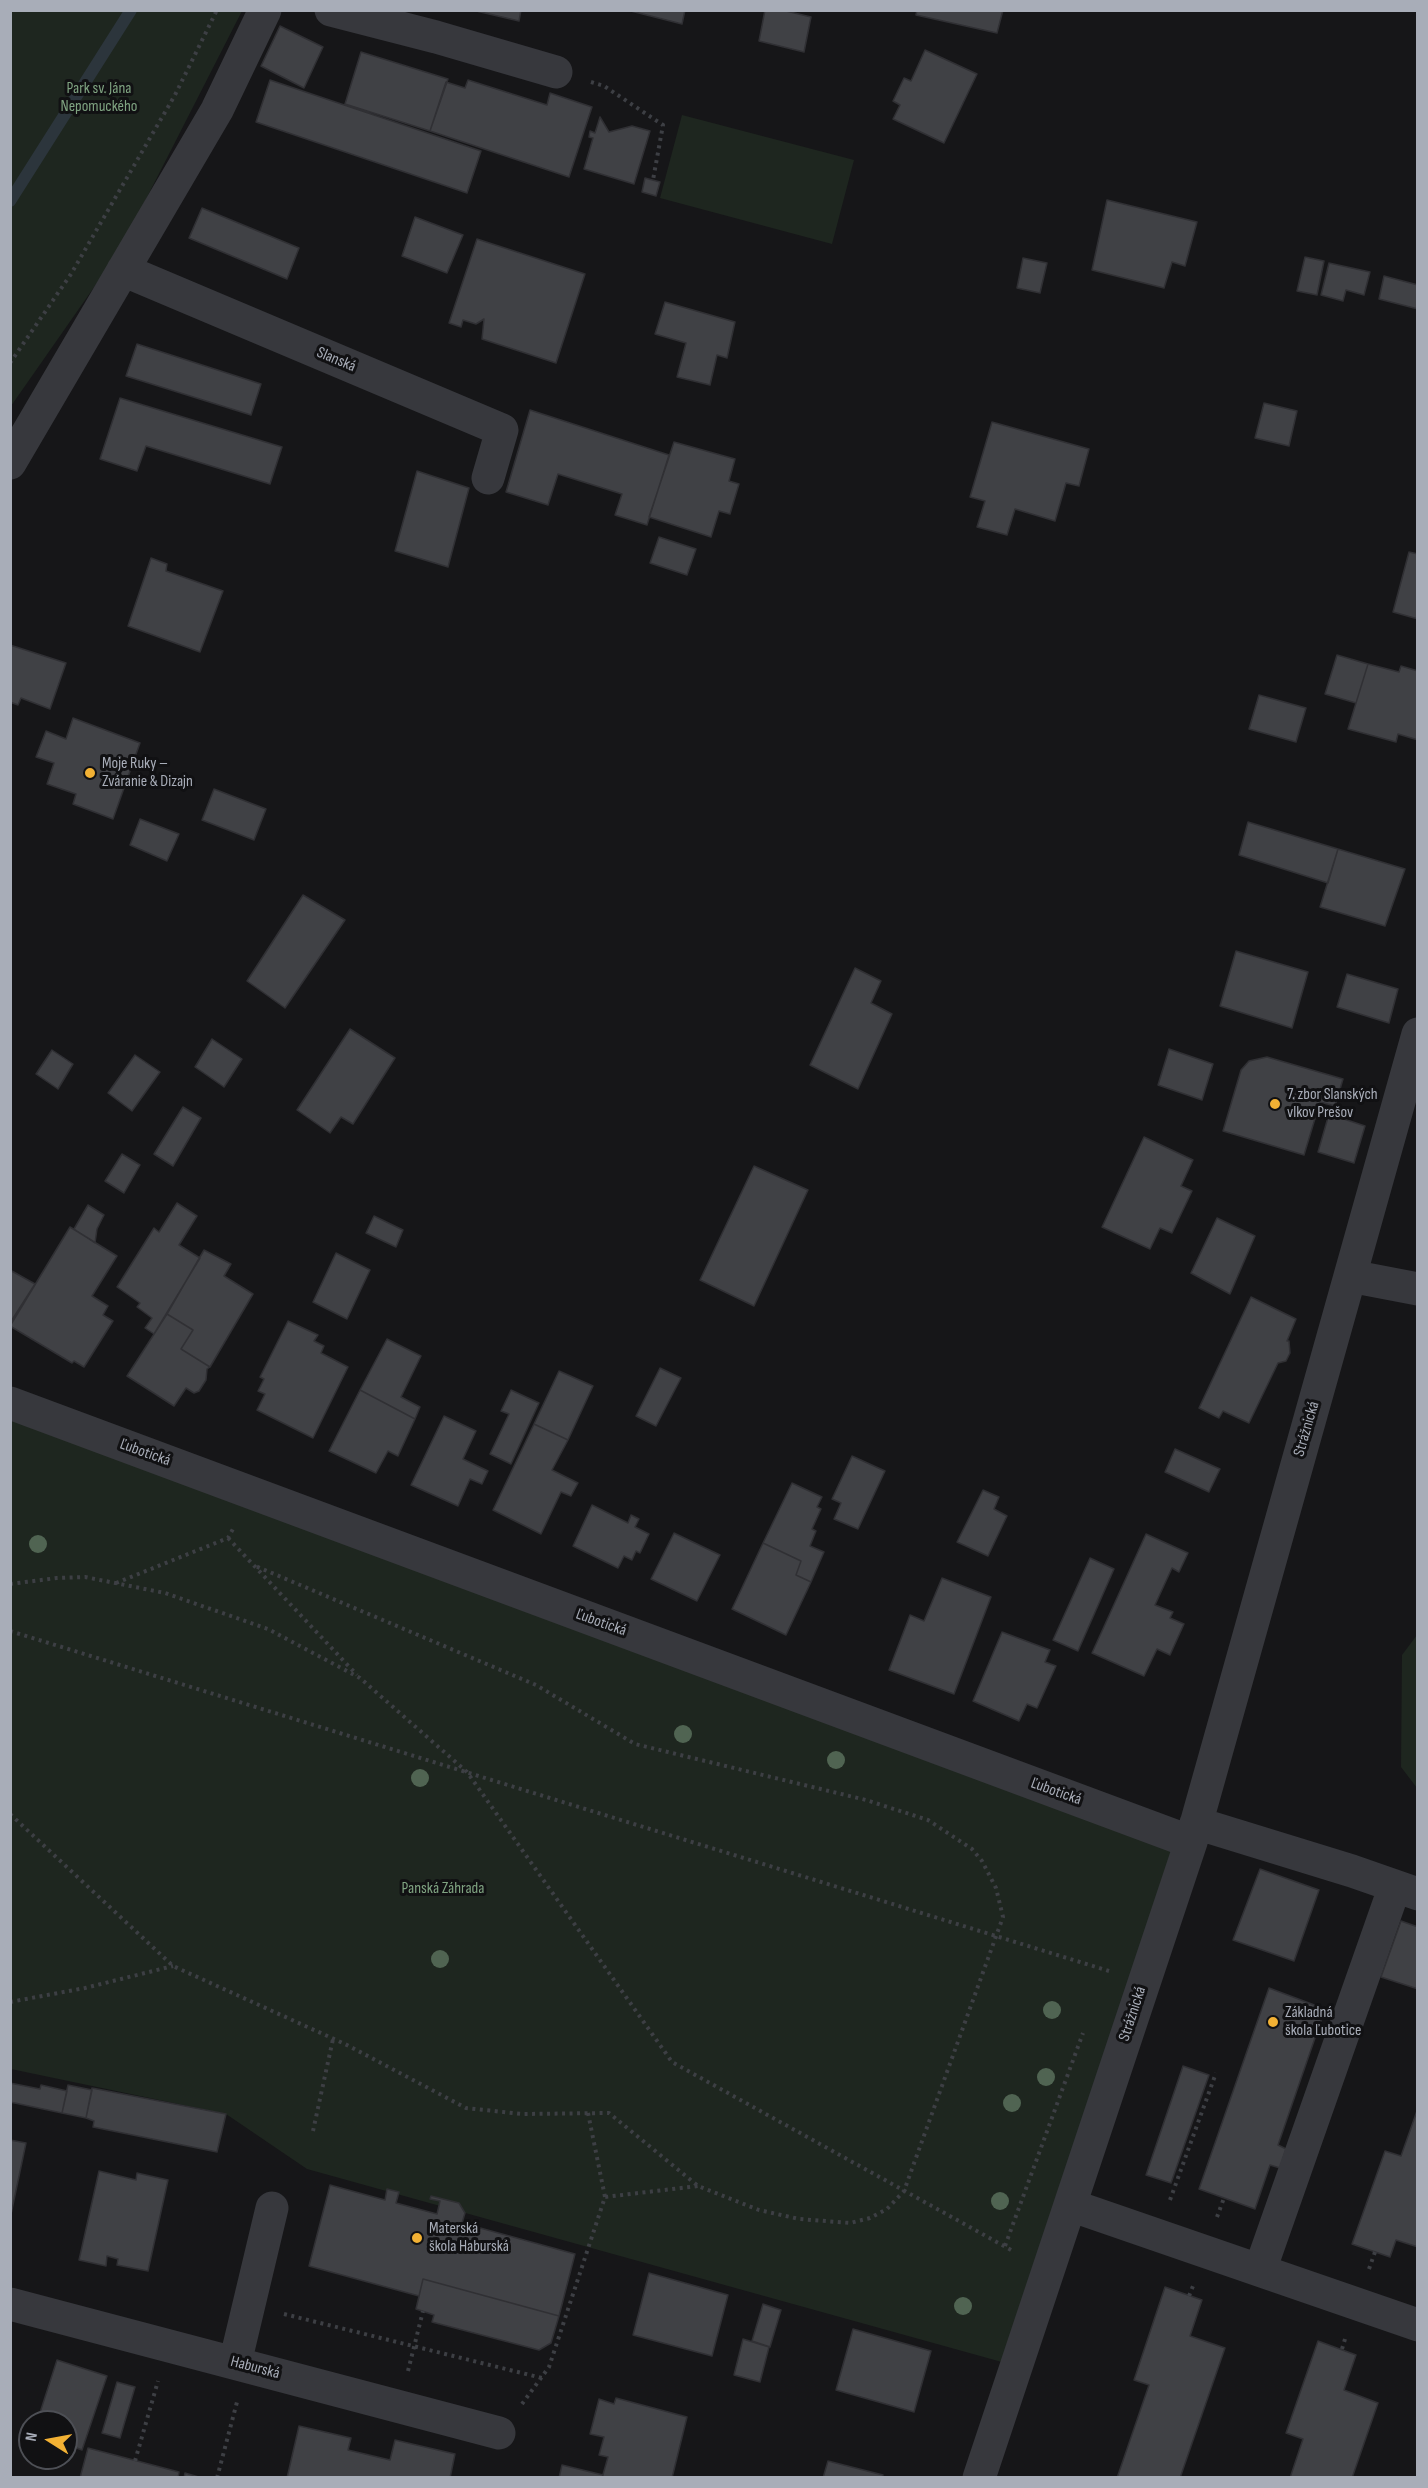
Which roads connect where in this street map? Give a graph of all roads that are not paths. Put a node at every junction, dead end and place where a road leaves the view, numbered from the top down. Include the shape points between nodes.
1 (265, 10) edge
2 (332, 10) edge
3 (556, 72) road end
4 (123, 270) junction
5 (10, 463) edge
6 (488, 478) dead end
7 (1418, 1034) edge
8 (1350, 1276) junction
9 (1418, 1289) edge
10 (10, 1403) edge
11 (1193, 1833) junction
12 (1406, 1890) edge
13 (1070, 2205) junction
14 (272, 2208) dead end
15 (1260, 2270) junction
16 (10, 2304) edge
17 (1418, 2325) edge
18 (241, 2365) junction
19 (499, 2433) road end
20 (979, 2478) edge

1 - 4 street via 216,110
2 - 3 street
4 - 5 street
4 - 6 street, Slanská via 502,430
7 - 8 street, Strážnická
8 - 9 street
8 - 11 street, Strážnická
10 - 11 street, Ľubotická
11 - 12 street
11 - 13 street, Strážnická
12 - 15 street
13 - 15 street
13 - 20 street, Strážnická
14 - 18 street via 249,2305
15 - 17 street
16 - 18 street, Haburská
18 - 19 street, Haburská

